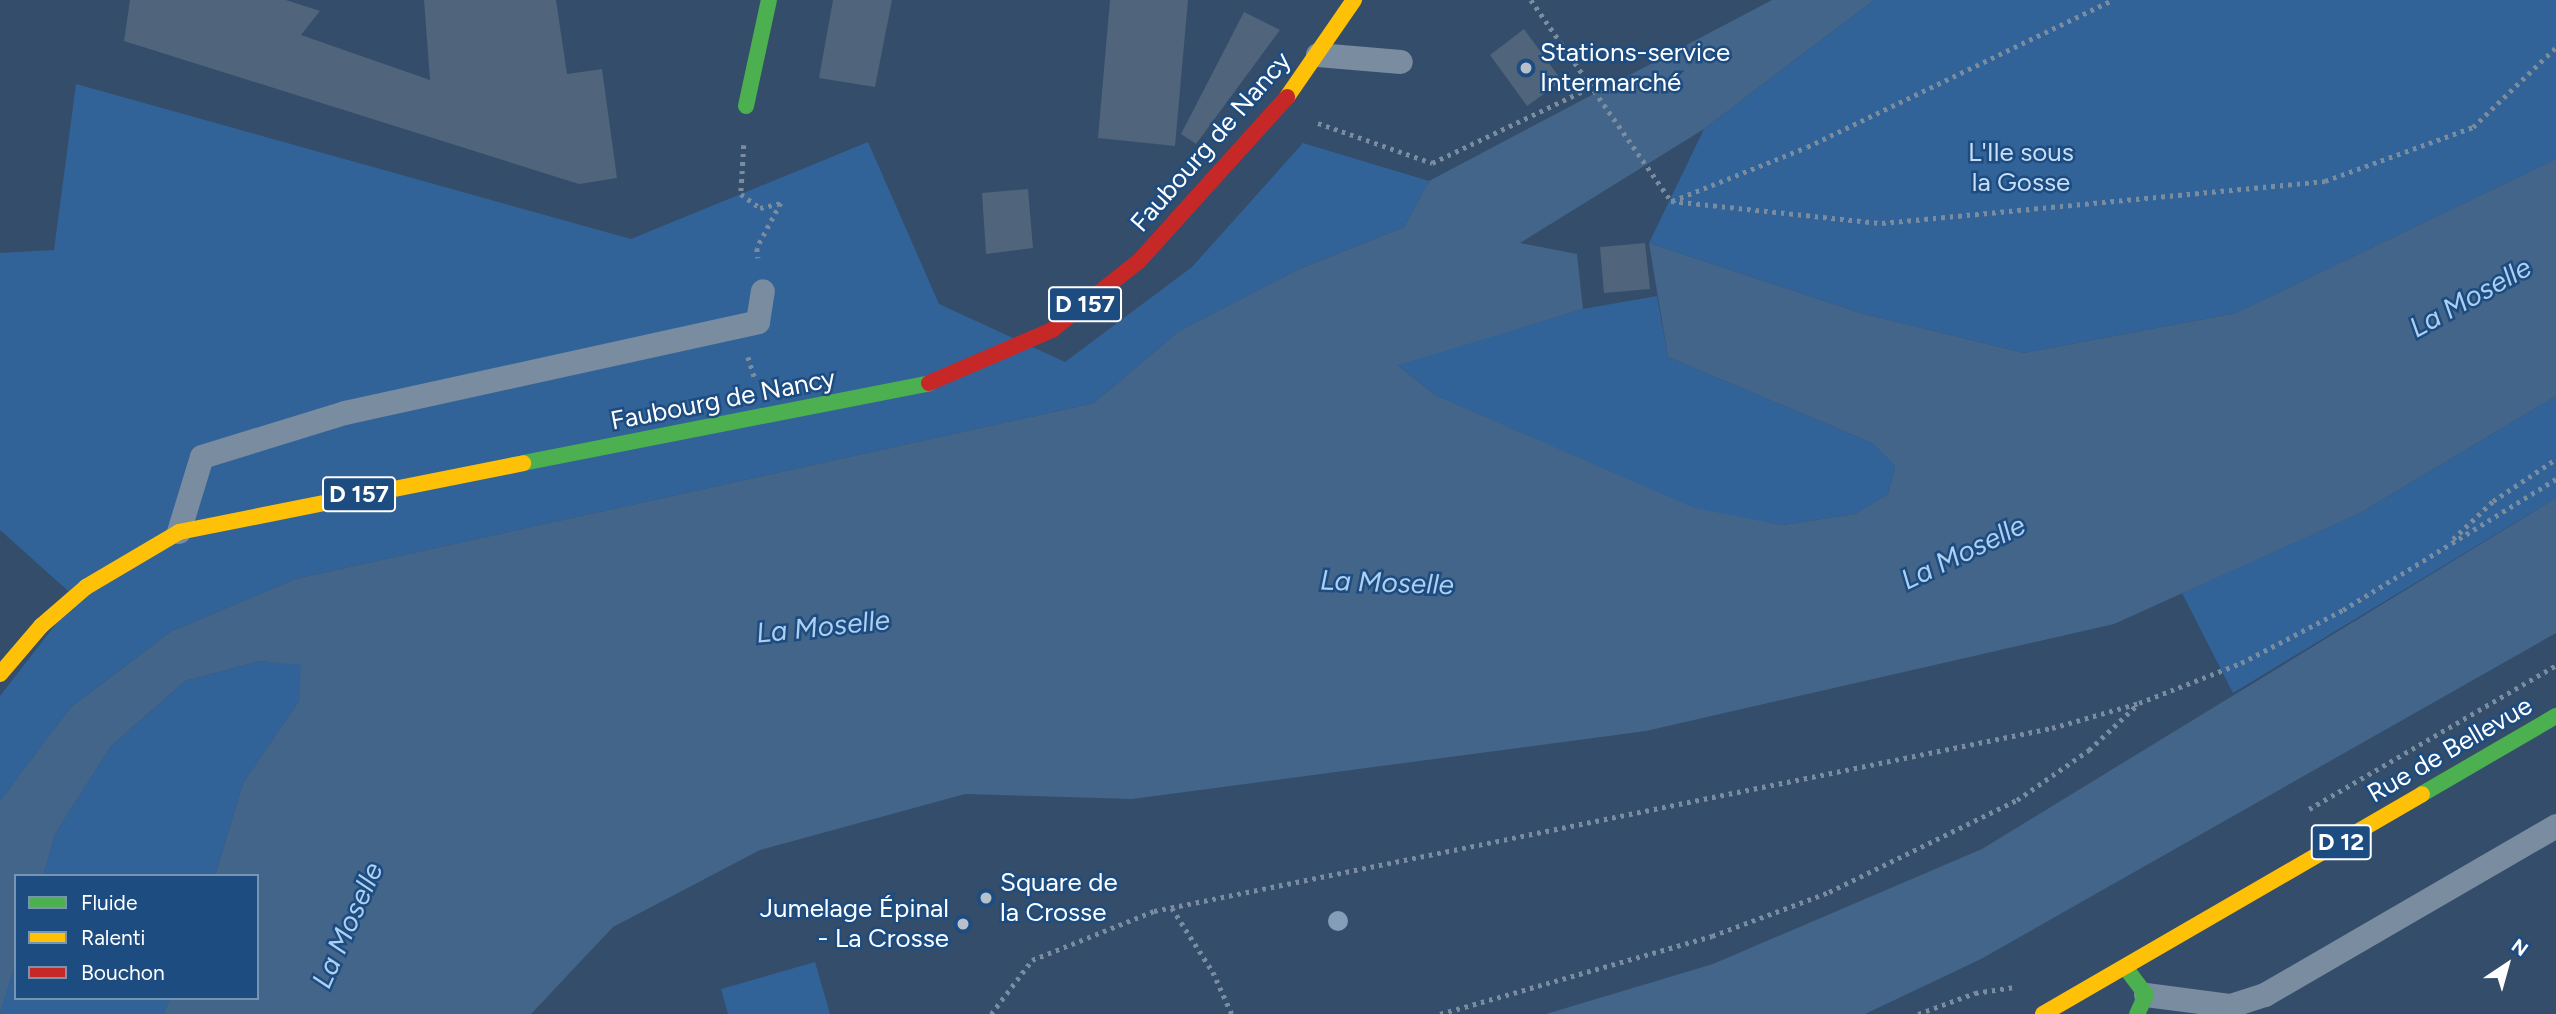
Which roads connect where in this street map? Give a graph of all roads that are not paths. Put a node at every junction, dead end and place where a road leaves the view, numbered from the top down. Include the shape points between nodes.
1 (769, 0) edge
2 (1354, 0) edge
3 (1318, 55) junction
4 (1401, 62) dead end
5 (746, 106) road end
6 (762, 291) road end
7 (180, 532) junction
8 (0, 674) edge
9 (2556, 716) edge
10 (2556, 826) edge
11 (2125, 967) junction
12 (2142, 1004) edge
13 (2240, 1010) edge
14 (2043, 1014) edge

1 - 5 main road
2 - 3 main road, Faubourg de Nancy / D 157
3 - 4 lane
3 - 7 main road, Faubourg de Nancy / D 157 via 1303,80 1139,261 1052,330 914,389 239,516
6 - 7 lane via 758,322 345,413 202,457
7 - 8 main road, Faubourg de Nancy / D 157 via 86,587 41,626
9 - 11 main road, Rue de Bellevue / D 12
10 - 13 lane
11 - 12 main road
11 - 14 main road, D 12
12 - 13 lane

